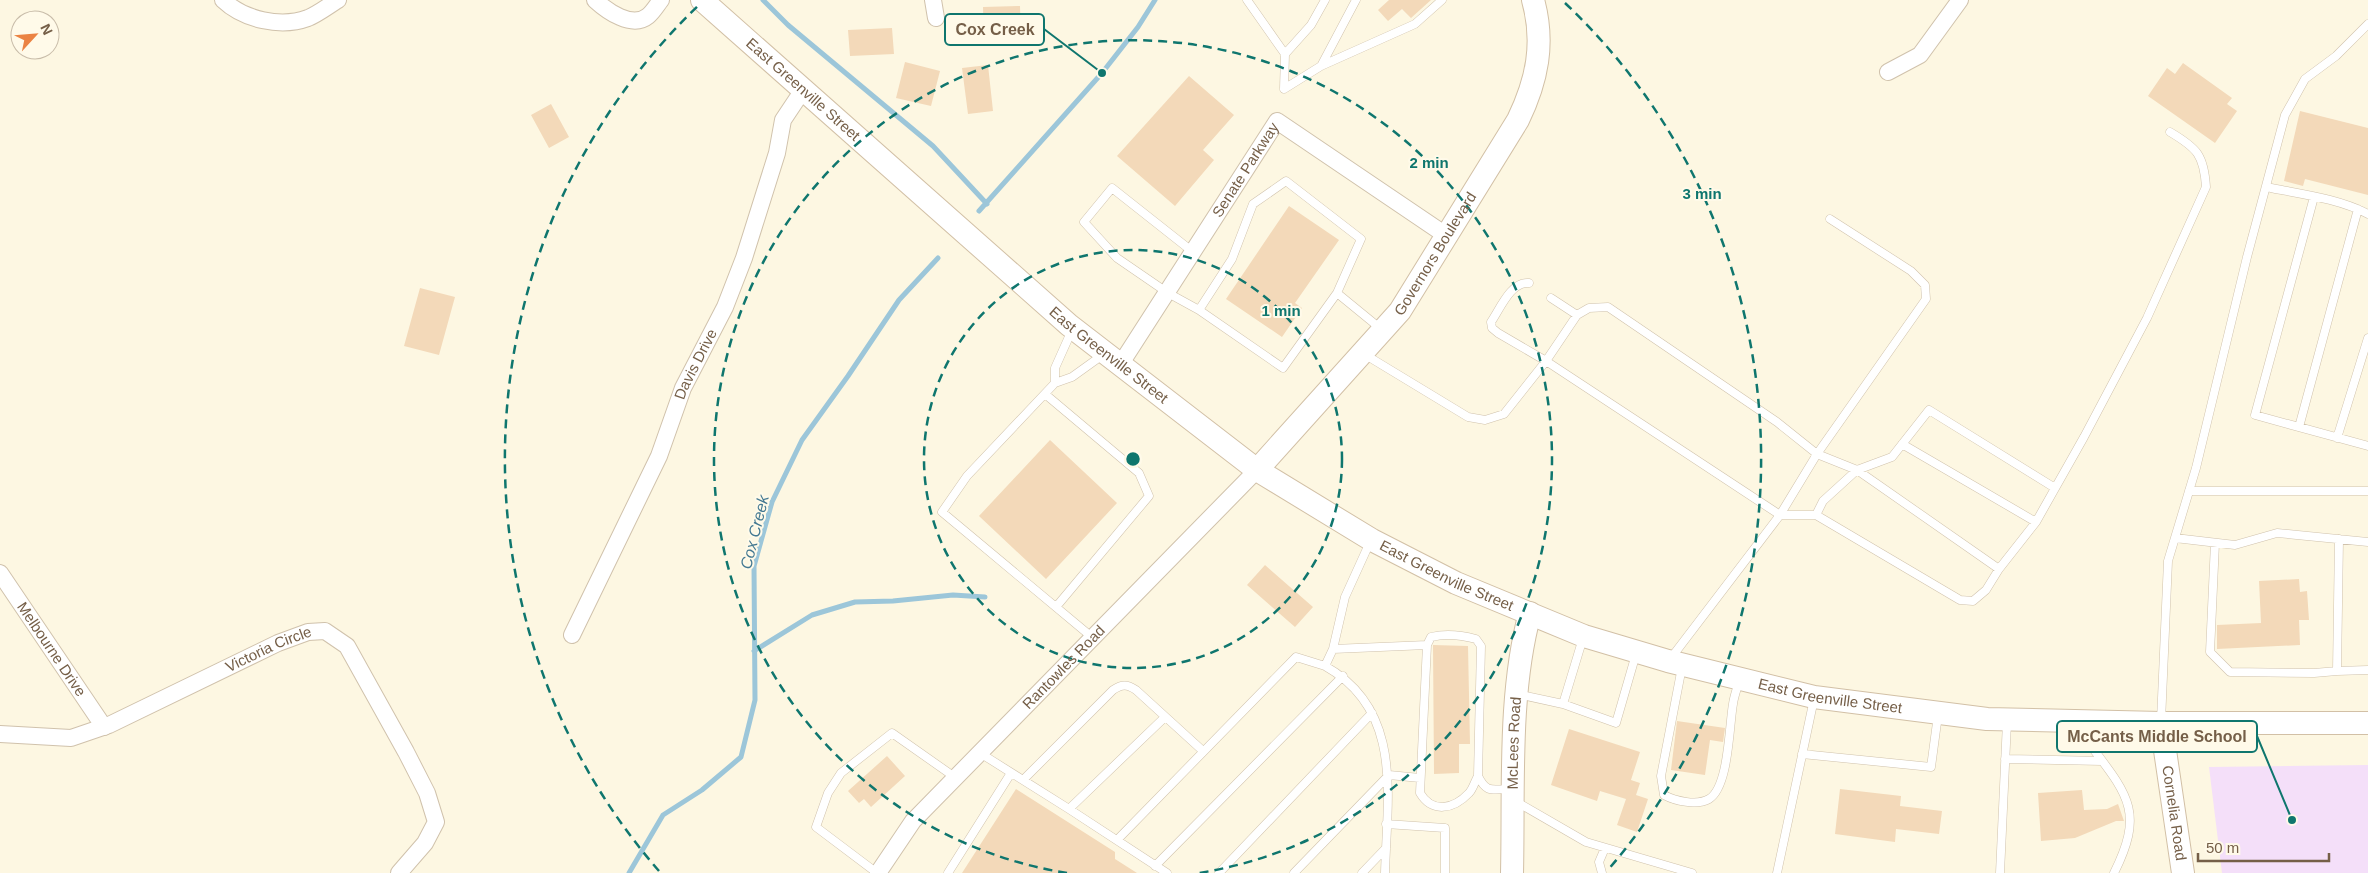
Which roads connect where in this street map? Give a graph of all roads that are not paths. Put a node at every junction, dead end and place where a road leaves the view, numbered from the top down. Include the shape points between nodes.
1 (223, 0) edge
2 (338, 0) edge
3 (595, 0) edge
4 (661, 0) edge
5 (702, 0) edge
6 (932, 0) edge
7 (1247, 0) edge
8 (1325, 0) edge
9 (1356, 0) edge
10 (1442, 0) edge
11 (1533, 0) edge
12 (1960, 0) edge
13 (936, 18) dead end
14 (2368, 24) edge
15 (1286, 54) junction
16 (1321, 66) junction
17 (1888, 72) dead end
18 (803, 90) junction
19 (2170, 132) dead end
20 (2266, 187) junction
21 (2314, 197) junction
22 (2358, 209) junction
23 (2368, 214) edge
24 (1830, 219) dead end
25 (1447, 236) junction
26 (1193, 252) junction
27 (1529, 283) dead end
28 (1168, 293) junction
29 (1337, 293) junction
30 (1551, 298) dead end
31 (1199, 310) junction
32 (1577, 315) junction
33 (1073, 328) junction
34 (1382, 331) junction
35 (2368, 338) edge
36 (1363, 353) junction
37 (1112, 359) junction
38 (1546, 361) junction
39 (1055, 383) junction
40 (1046, 394) junction
41 (2299, 427) junction
42 (2337, 438) junction
43 (1902, 444) junction
44 (2368, 446) edge
45 (1817, 454) junction
46 (1257, 470) junction
47 (1856, 470) junction
48 (2055, 488) junction
49 (2189, 491) junction
50 (2368, 491) edge
51 (1780, 515) junction
52 (1816, 515) junction
53 (2036, 522) junction
54 (2175, 538) junction
55 (2340, 539) junction
56 (1372, 540) junction
57 (2368, 542) edge
58 (2215, 543) junction
59 (1999, 569) junction
60 (0, 573) edge
61 (1056, 607) junction
62 (1530, 613) junction
63 (572, 635) dead end
64 (1584, 636) junction
65 (1093, 639) junction
66 (1427, 644) junction
67 (1333, 649) junction
68 (1637, 652) junction
69 (1675, 663) junction
70 (1325, 666) junction
71 (2368, 670) edge
72 (2338, 671) junction
73 (1343, 676) junction
74 (1739, 680) junction
75 (1517, 694) junction
76 (1814, 697) junction
77 (1563, 704) junction
78 (1372, 713) junction
79 (1938, 714) junction
80 (1166, 717) junction
81 (2007, 720) junction
82 (2100, 722) junction
83 (2368, 723) edge
84 (2161, 724) junction
85 (104, 727) junction
86 (0, 734) edge
87 (1203, 751) junction
88 (980, 753) junction
89 (1802, 754) junction
90 (2005, 759) junction
91 (2102, 761) junction
92 (1011, 773) junction
93 (1389, 775) junction
94 (1478, 776) junction
95 (956, 778) junction
96 (1420, 778) junction
97 (1023, 780) junction
98 (1513, 794) junction
99 (1070, 809) junction
100 (1386, 824) junction
101 (1118, 840) junction
102 (1386, 848) junction
103 (1605, 848) junction
104 (1155, 866) junction
105 (399, 873) edge
106 (877, 873) edge
107 (948, 873) edge
108 (1167, 873) edge
109 (1219, 873) edge
110 (1294, 873) edge
111 (1362, 873) edge
112 (1385, 873) edge
113 (1445, 873) edge
114 (1512, 873) edge
115 (1602, 873) edge
116 (1692, 873) edge
117 (1777, 873) edge
118 (2000, 873) edge
119 (2114, 873) edge
120 (2183, 873) edge

1 - 2 street via 248,16 275,23 307,18
3 - 4 street via 608,12 631,21 647,17
5 - 18 main road, East Greenville Street
6 - 13 street
7 - 15 lane
8 - 15 lane via 1311,25
9 - 16 lane
10 - 16 lane via 1415,24
11 - 25 main road, Governors Boulevard via 1540,45 1528,98 1509,136
12 - 17 street via 1920,54
14 - 20 lane via 2336,56 2305,79 2285,115
15 - 16 lane via 1284,89
18 - 33 main road, East Greenville Street
18 - 63 street, Davis Drive via 783,120 777,153 725,307 683,388 659,456
19 - 48 lane via 2192,145 2205,165 2206,187 2148,318
20 - 21 lane
20 - 49 lane
21 - 22 lane
21 - 41 lane via 2255,415
22 - 23 lane
22 - 41 lane
24 - 45 lane via 1911,271 1925,285 1926,299
25 - 26 street, Senate Parkway via 1277,121
25 - 34 main road, Governors Boulevard via 1400,311
26 - 28 street, Senate Parkway
26 - 28 lane via 1112,188 1084,222 1117,258
27 - 38 lane via 1515,286 1491,322 1492,328
28 - 31 lane
28 - 37 street, Senate Parkway
29 - 31 lane via 1283,368
29 - 31 lane via 1361,239 1286,180 1253,204 1232,258
29 - 34 lane
30 - 32 lane
32 - 38 lane
32 - 45 lane via 1589,308 1608,306
33 - 37 main road, East Greenville Street
33 - 39 lane via 1055,368
34 - 36 main road, Governors Boulevard
35 - 42 lane
36 - 38 lane via 1468,417 1485,420 1504,414
36 - 46 main road, Governors Boulevard
37 - 39 lane
37 - 46 main road, East Greenville Street
38 - 51 lane
39 - 40 lane
40 - 61 lane via 1138,473 1149,496
40 - 61 lane via 967,476 942,512
41 - 42 lane
42 - 44 lane
43 - 47 lane via 1892,457
43 - 48 lane via 1929,410
43 - 53 lane
45 - 47 lane
45 - 51 lane
46 - 56 main road, East Greenville Street
46 - 65 street, Rantowles Road
47 - 52 lane via 1823,501
47 - 59 lane
48 - 53 lane
49 - 50 lane
49 - 54 lane
51 - 52 lane
51 - 69 lane
52 - 59 lane via 1960,600 1974,601 1986,590
53 - 59 lane
54 - 58 lane
54 - 84 lane via 2168,561
55 - 57 lane
55 - 58 lane via 2277,533 2235,545
55 - 72 lane
56 - 62 main road, East Greenville Street via 1456,583
56 - 67 lane via 1345,597
58 - 72 lane via 2210,652 2230,672
60 - 85 street, Melbourne Drive
61 - 65 lane
62 - 64 main road, East Greenville Street
62 - 75 main road, McLees Road via 1521,645
64 - 68 main road, East Greenville Street
64 - 77 lane
65 - 88 street, Rantowles Road
66 - 67 lane
66 - 94 lane via 1431,637 1446,634 1476,639 1480,646
66 - 96 lane
67 - 70 lane
68 - 69 main road, East Greenville Street
68 - 77 lane via 1616,723
69 - 74 main road, East Greenville Street
69 - 74 lane via 1661,776 1664,795 1670,798 1700,803 1710,799 1719,788
70 - 73 lane
70 - 87 lane via 1296,657
71 - 72 lane
73 - 78 lane via 1362,695
73 - 104 lane
74 - 76 main road, East Greenville Street
75 - 77 lane
75 - 98 main road, McLees Road
76 - 79 main road, East Greenville Street
76 - 89 lane
78 - 93 lane via 1378,724
78 - 109 lane
79 - 81 main road, East Greenville Street
79 - 89 lane via 1932,767
80 - 87 lane
80 - 97 lane via 1136,690 1120,685
80 - 99 lane
81 - 82 main road, East Greenville Street
81 - 90 lane
82 - 84 main road, East Greenville Street
82 - 91 lane via 2094,750
83 - 84 main road, East Greenville Street
84 - 120 main road, Cornelia Road
85 - 86 street, Victoria Circle via 70,738
85 - 105 street, Victoria Circle via 278,643 308,632 325,631 346,646 406,752 427,793 434,815 436,822 425,844
87 - 101 lane
88 - 92 lane
88 - 95 street, Rantowles Road
89 - 117 lane
90 - 91 lane
90 - 118 lane
91 - 119 lane via 2127,798 2130,809 2131,822 2122,857
92 - 97 lane
92 - 107 lane
93 - 96 lane
93 - 100 lane
93 - 110 lane
94 - 96 lane via 1469,793 1445,807 1434,807 1425,802 1420,793
94 - 98 lane via 1489,790
95 - 106 street, Rantowles Road via 913,821
95 - 106 lane via 892,733 841,772 828,793 816,827
97 - 99 lane
98 - 103 lane via 1586,842
98 - 114 main road, McLees Road
99 - 101 lane
100 - 102 lane
100 - 113 lane via 1445,828
101 - 104 lane
102 - 111 lane
102 - 112 lane
103 - 115 lane via 1599,862
103 - 116 lane
104 - 108 lane

